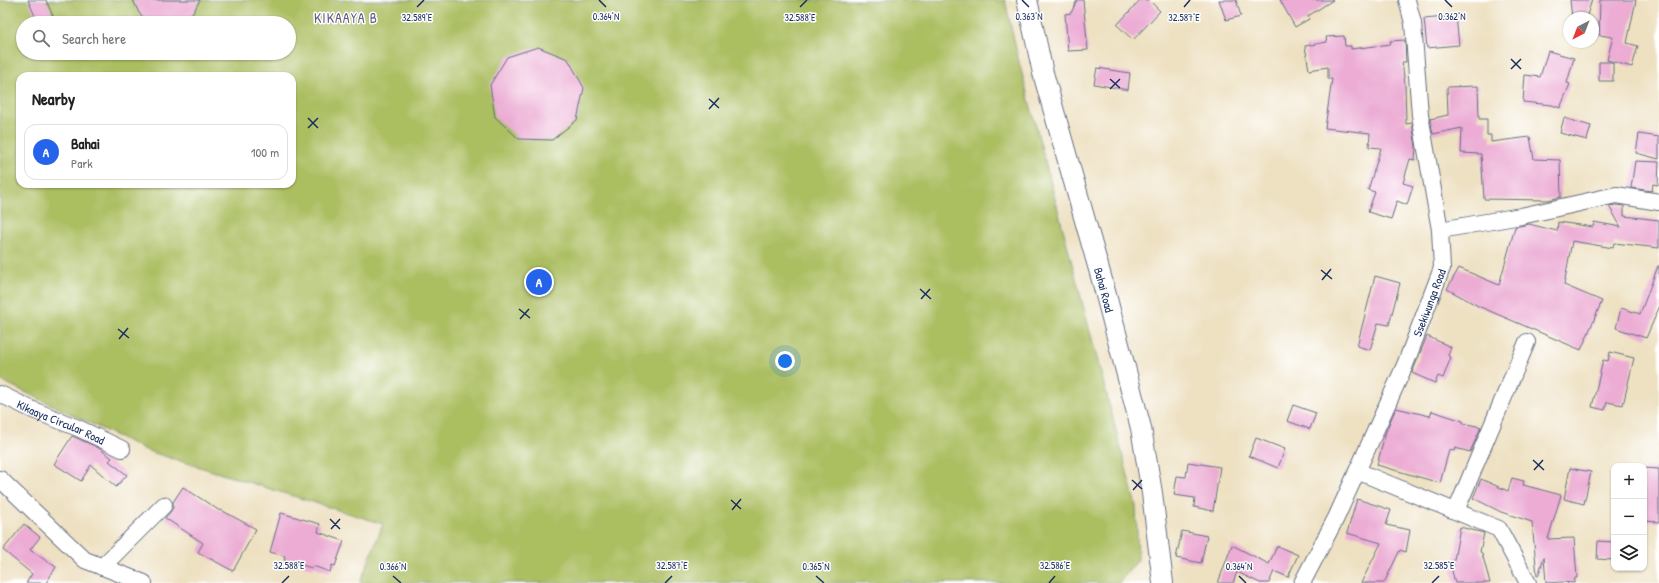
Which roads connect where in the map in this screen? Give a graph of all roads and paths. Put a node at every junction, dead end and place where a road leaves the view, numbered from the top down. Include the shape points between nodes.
1 (1027, 0) edge
2 (1407, 0) edge
3 (1659, 202) edge
4 (1440, 230) junction
5 (1527, 342) dead end
6 (1, 398) edge
7 (122, 449) dead end
8 (1357, 471) junction
9 (0, 479) edge
10 (164, 505) dead end
11 (1456, 511) junction
12 (102, 567) junction
13 (144, 583) edge
14 (1163, 583) edge
15 (1302, 583) edge
16 (1528, 583) edge

1 - 14 street, Bahai Road via 1042,73 1102,280 1141,428
2 - 4 street, Ssekiwunga Road via 1413,23 1420,115
3 - 4 street via 1616,194 1521,216
4 - 8 street, Ssekiwunga Road via 1442,268 1438,281 1404,366
5 - 11 street
6 - 7 street, Kikaaya Circular Road via 78,428
8 - 11 street
8 - 15 street, Ssekiwunga Road
9 - 12 street via 85,560
10 - 12 street
11 - 16 street via 1500,529
12 - 13 street

